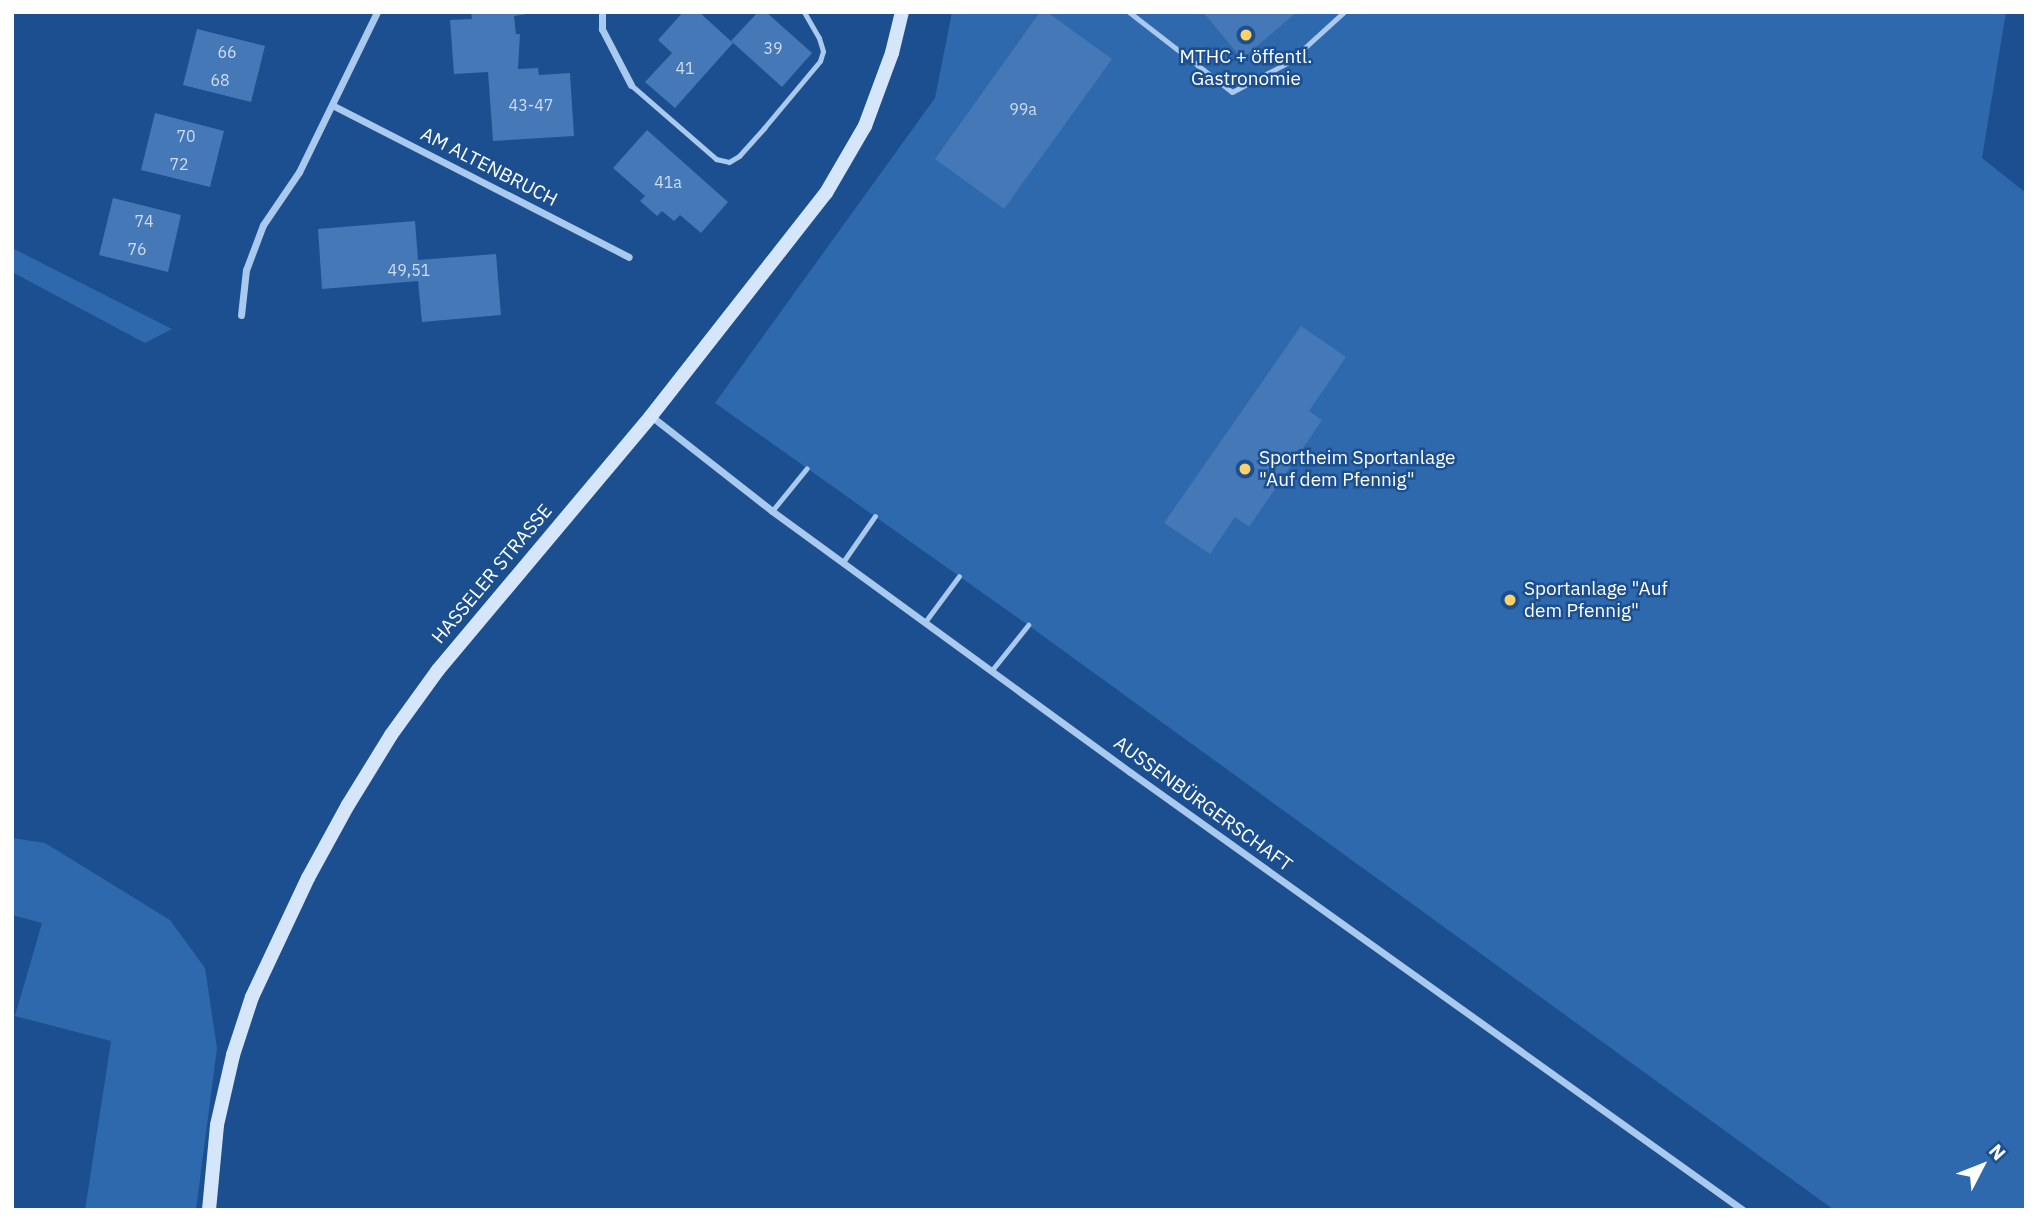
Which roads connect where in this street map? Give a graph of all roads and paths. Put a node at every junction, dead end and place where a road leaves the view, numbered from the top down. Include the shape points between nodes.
1 (377, 12) edge
2 (602, 12) edge
3 (804, 12) edge
4 (902, 12) edge
5 (1129, 12) edge
6 (1344, 12) edge
7 (631, 85) joint
8 (334, 106) junction
9 (629, 257) dead end
10 (241, 315) dead end
11 (651, 416) junction
12 (807, 468) dead end
13 (772, 511) junction
14 (875, 516) dead end
15 (843, 562) junction
16 (959, 576) dead end
17 (925, 622) junction
18 (1028, 625) dead end
19 (992, 670) junction
20 (209, 1210) edge
21 (1742, 1210) edge

1 - 8 street
2 - 7 street via 603,29
3 - 7 lane via 819,38 820,61 729,162 716,159
4 - 11 main road, HASSELER STRASSE via 865,126 826,194
5 - 6 lane via 1232,92 1289,62
8 - 9 street, AM ALTENBRUCH
8 - 10 street via 299,172 263,225 246,271
11 - 13 street, AUSSENBÜRGERSCHAFT
11 - 20 main road, HASSELER STRASSE via 438,670 348,805 253,997 233,1055 217,1125
12 - 13 lane
13 - 15 street, AUSSENBÜRGERSCHAFT
14 - 15 lane
15 - 17 street, AUSSENBÜRGERSCHAFT
16 - 17 lane
17 - 19 street, AUSSENBÜRGERSCHAFT
18 - 19 lane
19 - 21 street, AUSSENBÜRGERSCHAFT

